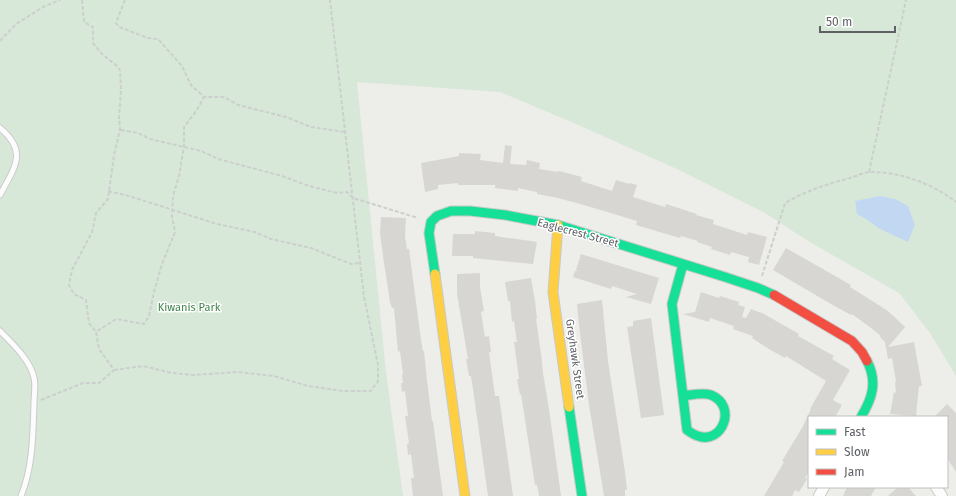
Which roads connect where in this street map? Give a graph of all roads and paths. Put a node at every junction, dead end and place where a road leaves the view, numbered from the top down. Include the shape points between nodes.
1 (60, 0) edge
2 (82, 0) edge
3 (125, 0) edge
4 (330, 0) edge
5 (906, 0) edge
6 (0, 42) edge
7 (204, 97) junction
8 (0, 128) edge
9 (120, 130) junction
10 (345, 132) junction
11 (184, 146) junction
12 (869, 172) junction
13 (108, 191) junction
14 (0, 195) edge
15 (353, 198) junction
16 (956, 202) edge
17 (172, 209) junction
18 (418, 218) dead end
19 (558, 225) junction
20 (360, 263) junction
21 (683, 264) junction
22 (758, 288) junction
23 (0, 331) edge
24 (96, 332) junction
25 (114, 370) junction
26 (683, 396) junction
27 (34, 403) junction
28 (861, 416) edge
29 (21, 496) edge
30 (466, 496) edge
31 (582, 496) edge

1 - 6 path via 16,24
2 - 9 path via 84,22 92,26 93,42 120,70
3 - 7 path via 116,23 119,27 158,40 182,66 191,85
4 - 10 path
5 - 12 path
7 - 10 path via 224,97 238,105 286,117 311,127
7 - 11 path via 184,127
8 - 14 lane via 8,134 17,154 16,165
9 - 11 path
9 - 13 path
10 - 15 path
11 - 15 path via 218,159 309,186 337,193 347,192
11 - 17 path
12 - 16 path via 909,178 928,185
12 - 22 path via 824,185 785,203
13 - 17 path
13 - 24 path via 108,199 96,213 92,232 72,270 69,285 74,294 86,300 89,323
15 - 18 path
15 - 20 path
17 - 20 path via 217,224 311,248 351,264
17 - 24 path via 176,232 162,264 149,316 144,324 116,319
19 - 21 street, Eaglecrest Street
19 - 30 street, Eaglecrest Street via 470,211 451,211 437,216 431,222 429,233
19 - 31 street, Greyhawk Street via 553,292
20 - 25 path via 378,365 378,381 371,391 343,391 308,386 274,376 238,372 193,375 143,366
21 - 22 street, Eaglecrest Street
21 - 26 street via 672,304
22 - 28 street, Eaglecrest Street via 852,341 859,348 870,364 873,378 872,394
23 - 27 lane via 30,368 34,378
24 - 25 path via 99,349
25 - 27 path via 99,383 83,383
26 - 26 street via 687,430 704,438 711,437 721,430 726,413 716,398 705,394
27 - 29 lane via 32,447

